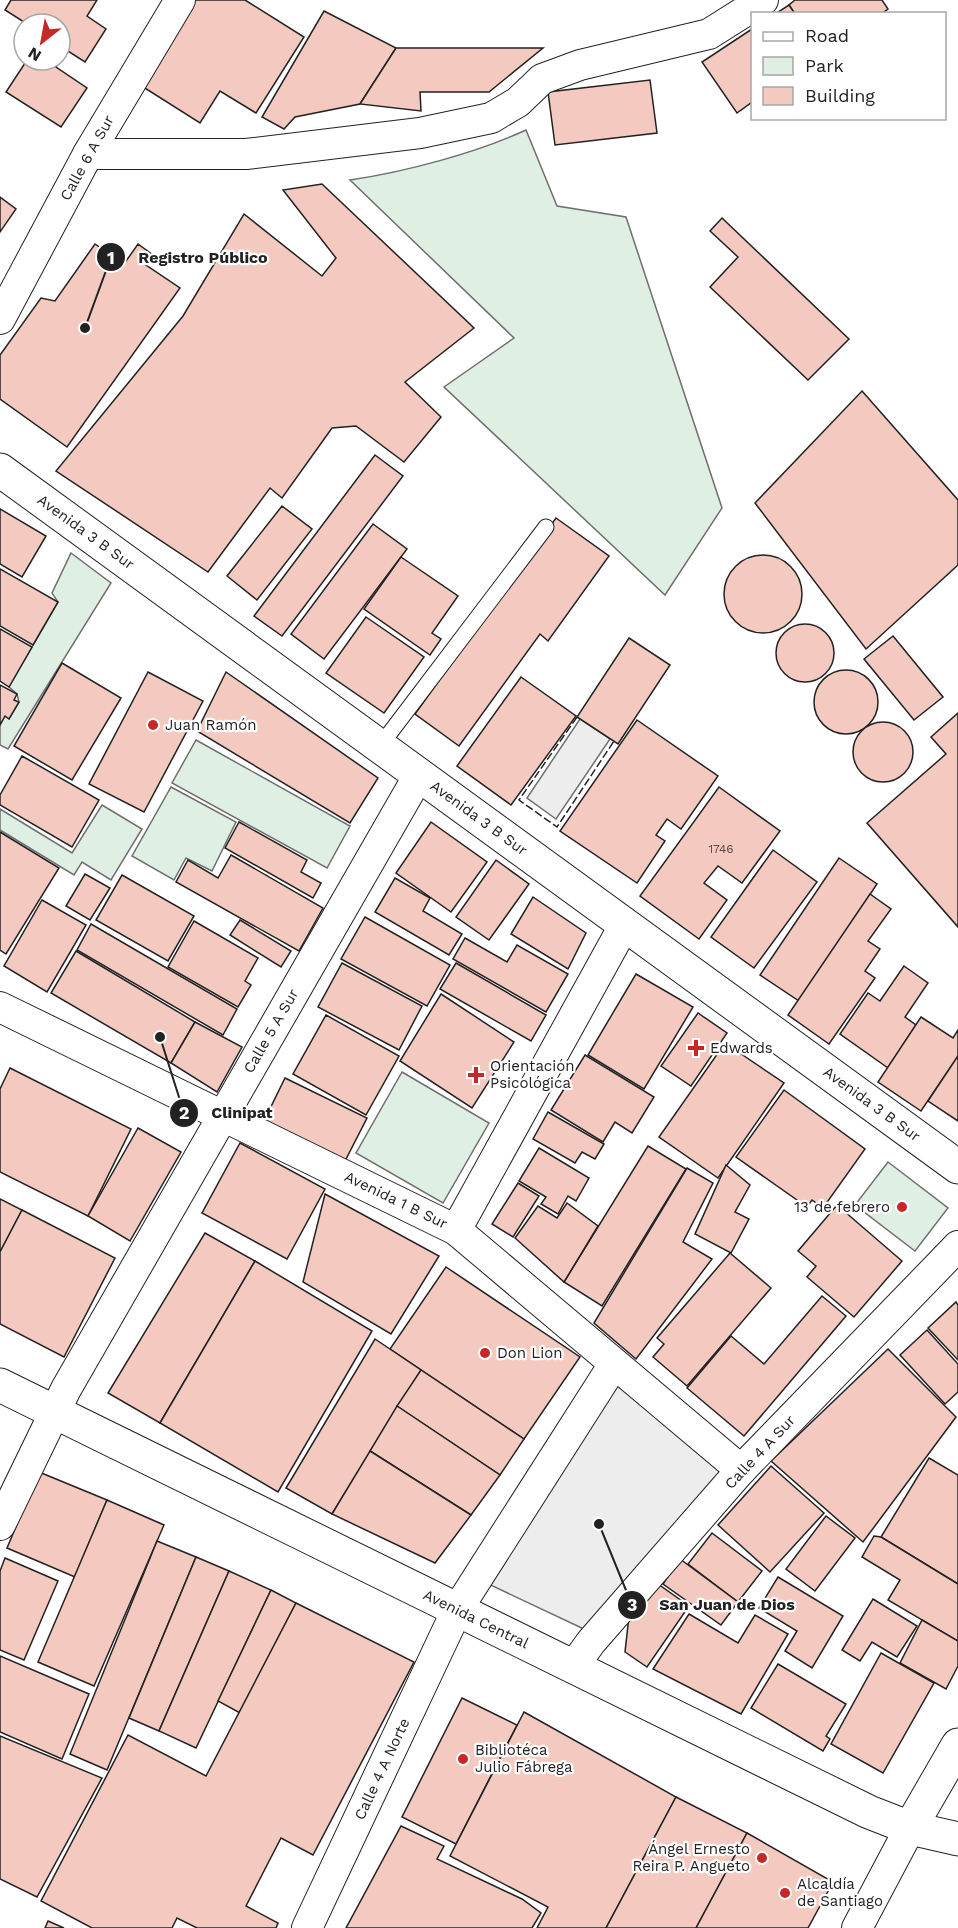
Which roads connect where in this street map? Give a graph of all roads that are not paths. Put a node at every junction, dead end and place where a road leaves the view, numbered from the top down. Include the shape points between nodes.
1 (180, 0) edge
2 (764, 0) edge
3 (88, 154) junction
4 (0, 319) edge
5 (0, 470) edge
6 (546, 527) dead end
7 (380, 746) junction
8 (418, 774) junction
9 (625, 924) junction
10 (0, 1007) edge
11 (222, 1115) junction
12 (958, 1167) edge
13 (456, 1230) junction
14 (958, 1246) edge
15 (614, 1364) junction
16 (0, 1385) edge
17 (54, 1413) junction
18 (741, 1470) junction
19 (0, 1526) edge
20 (457, 1610) junction
21 (573, 1667) junction
22 (958, 1745) edge
23 (918, 1816) junction
24 (958, 1839) edge
25 (307, 1928) edge
26 (857, 1928) edge

1 - 3 street, Calle 6 A Sur
2 - 3 street via 709,34 580,65 542,80 518,102 491,118 420,133 246,154
3 - 4 street, Calle 6 A Sur
5 - 7 main road, Avenida 3 B Sur
6 - 7 lane
7 - 8 main road, Avenida 3 B Sur
8 - 9 main road, Avenida 3 B Sur
8 - 11 street, Calle 5 A Sur
9 - 12 main road, Avenida 3 B Sur
9 - 13 street
10 - 11 street, Avenida 1 B Sur
11 - 13 street, Avenida 1 B Sur
11 - 17 street, Calle 5 A Sur
13 - 15 street, Avenida 1 B Sur
14 - 18 street, Calle 4 A Sur
15 - 18 street, Avenida 1 B Sur
15 - 20 street
16 - 17 main road, Avenida Central
17 - 19 street, Calle 5 A Sur
17 - 20 main road, Avenida Central
18 - 21 street, Calle 4 A Sur
20 - 21 main road, Avenida Central
20 - 25 street, Calle 4 A Norte
21 - 23 main road, Avenida Central via 876,1815
22 - 23 main road
23 - 24 main road, Avenida Central
23 - 26 street

